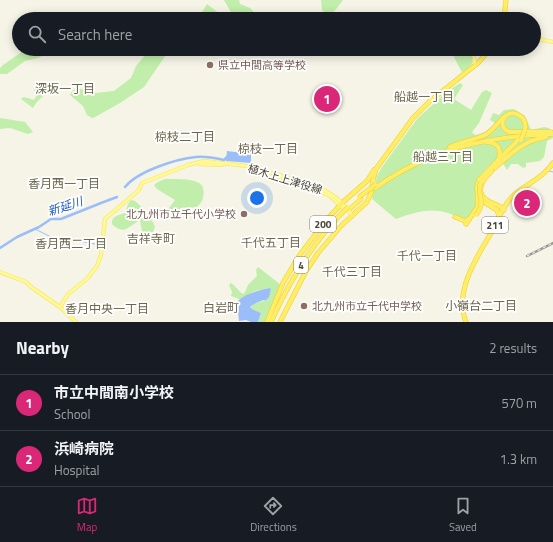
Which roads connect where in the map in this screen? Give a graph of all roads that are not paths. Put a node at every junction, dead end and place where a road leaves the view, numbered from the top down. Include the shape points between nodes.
1 (506, 0) edge
2 (505, 12) edge
3 (541, 39) edge
4 (553, 42) edge
5 (475, 56) edge
6 (484, 56) edge
7 (477, 64) junction
8 (525, 130) junction
9 (552, 134) edge
10 (397, 139) junction
11 (442, 151) junction
12 (553, 163) edge
13 (494, 166) junction
14 (490, 172) junction
15 (477, 187) junction
16 (518, 192) junction
17 (513, 195) junction
18 (341, 204) junction
19 (494, 204) junction
20 (488, 205) junction
21 (504, 209) junction
22 (474, 215) junction
23 (352, 216) junction
24 (455, 217) dead end
25 (496, 224) junction
26 (476, 260) junction
27 (0, 272) edge
28 (60, 307) junction
29 (76, 322) edge
30 (267, 322) edge
31 (272, 322) edge
32 (280, 322) edge
33 (466, 322) edge

1 - 2 highway
3 - 4 main road
5 - 7 main road
6 - 7 highway, 200
7 - 10 highway, 200 via 422,109
8 - 9 highway via 518,117 510,115 504,119 503,126 509,132
8 - 11 highway via 525,122 521,117 510,114 502,118 486,134
8 - 13 highway, bridge via 520,139
9 - 11 highway, 4 via 490,138
9 - 13 highway via 522,145
10 - 18 highway, 200 via 366,181
10 - 23 highway, 200 via 376,169 368,202
11 - 13 highway via 479,143 492,143 500,152
11 - 31 highway, 4, bridge via 375,186 321,236 284,294
12 - 16 highway, 211 via 541,176
13 - 14 highway
13 - 15 highway via 479,180
14 - 19 highway via 482,182 481,189 485,198
14 - 22 highway, bridge via 481,182 479,189 482,204
15 - 20 highway via 480,197
15 - 22 highway via 478,204
16 - 17 highway, 211
16 - 21 highway, 211
17 - 19 highway via 503,204
17 - 21 highway, 211
18 - 23 main road, 植木上上津役線
18 - 28 main road, 植木上上津役線 via 322,192 259,170 234,166 198,164 142,184 105,219 101,255 97,266 87,279 68,294
18 - 30 highway, 200 via 299,256
19 - 21 highway
20 - 21 highway
20 - 25 highway via 499,212
21 - 25 highway, 211
21 - 26 highway, 211
22 - 24 highway via 466,221
23 - 32 highway, 200 via 312,262
25 - 26 highway, 211
26 - 33 highway, 211 via 463,297
27 - 28 main road via 24,281
28 - 29 main road

